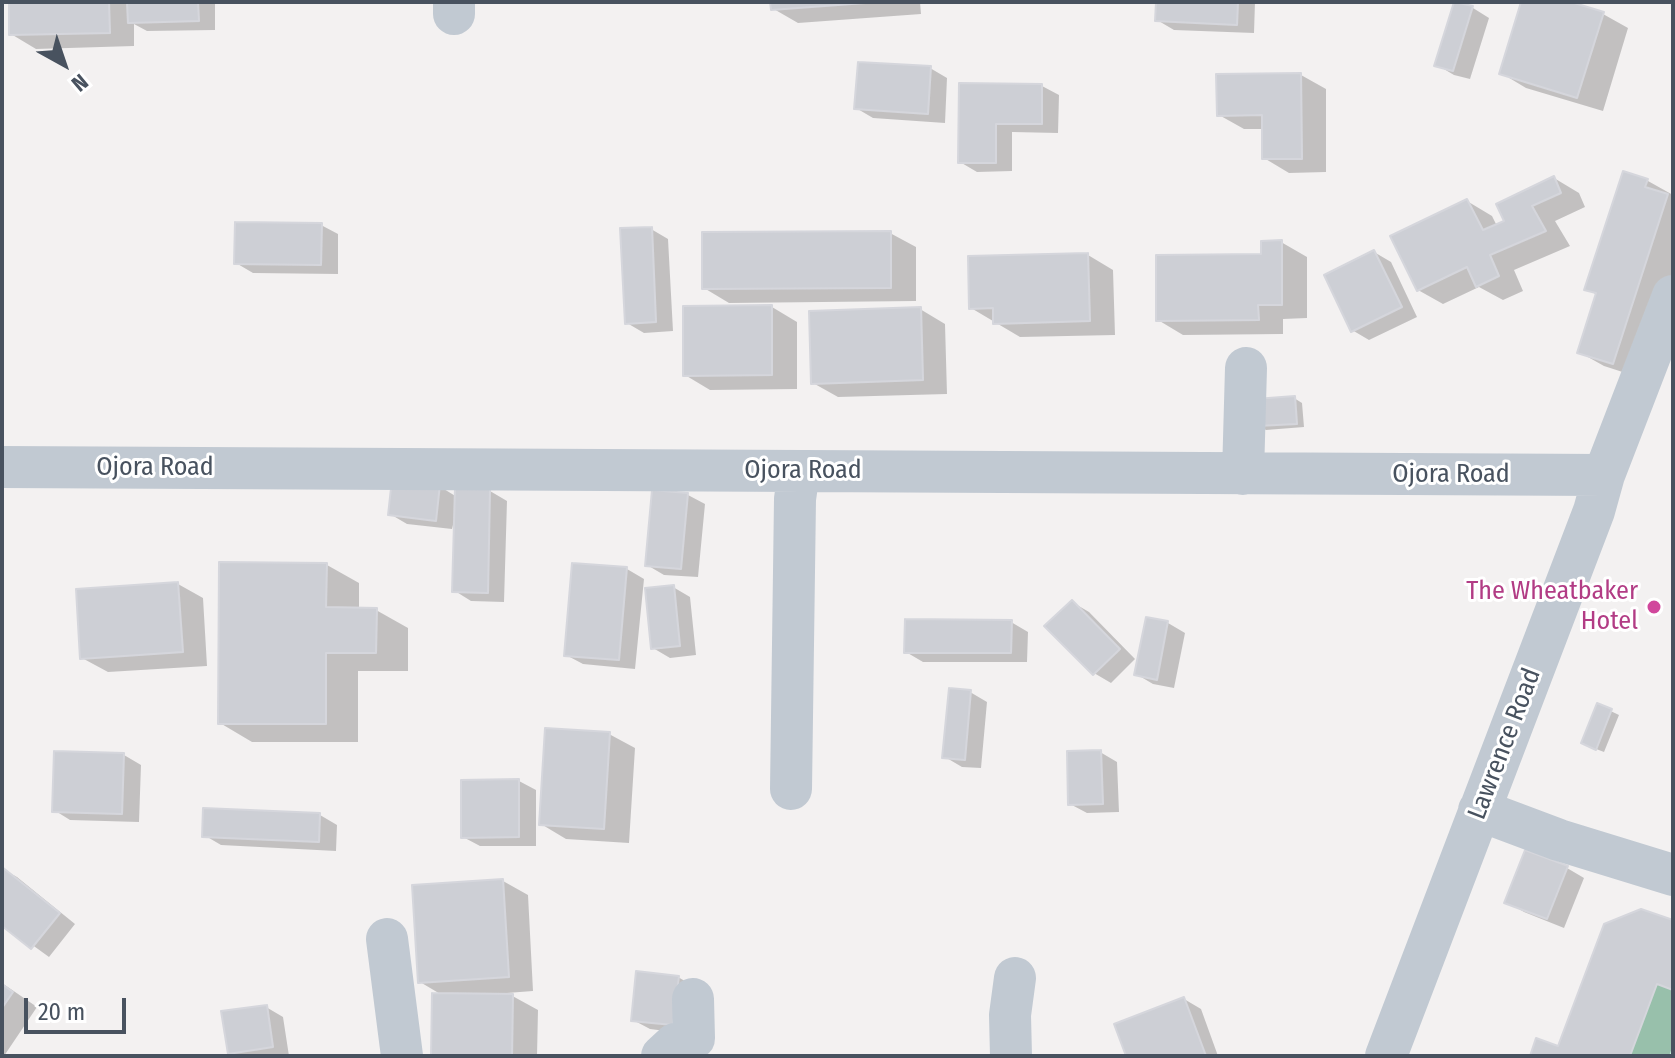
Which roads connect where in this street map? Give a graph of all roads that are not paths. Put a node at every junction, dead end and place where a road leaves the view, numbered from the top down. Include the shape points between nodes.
1 (1671, 308) edge
2 (1246, 368) dead end
3 (2, 467) edge
4 (799, 471) junction
5 (1243, 474) junction
6 (1604, 475) junction
7 (791, 789) dead end
8 (1479, 810) junction
9 (1673, 875) edge
10 (387, 939) dead end
11 (1015, 978) dead end
12 (693, 999) dead end
13 (402, 1056) edge
14 (662, 1056) edge
15 (1011, 1056) edge
16 (1386, 1056) edge

1 - 6 street, Lawrence Road
2 - 5 street
3 - 4 street, Ojora Road
4 - 5 street, Ojora Road
4 - 7 street
5 - 6 street, Ojora Road
6 - 8 street, Lawrence Road
8 - 9 street
8 - 16 street, Lawrence Road
10 - 13 street
11 - 15 street
12 - 14 street via 694,1038 675,1044

